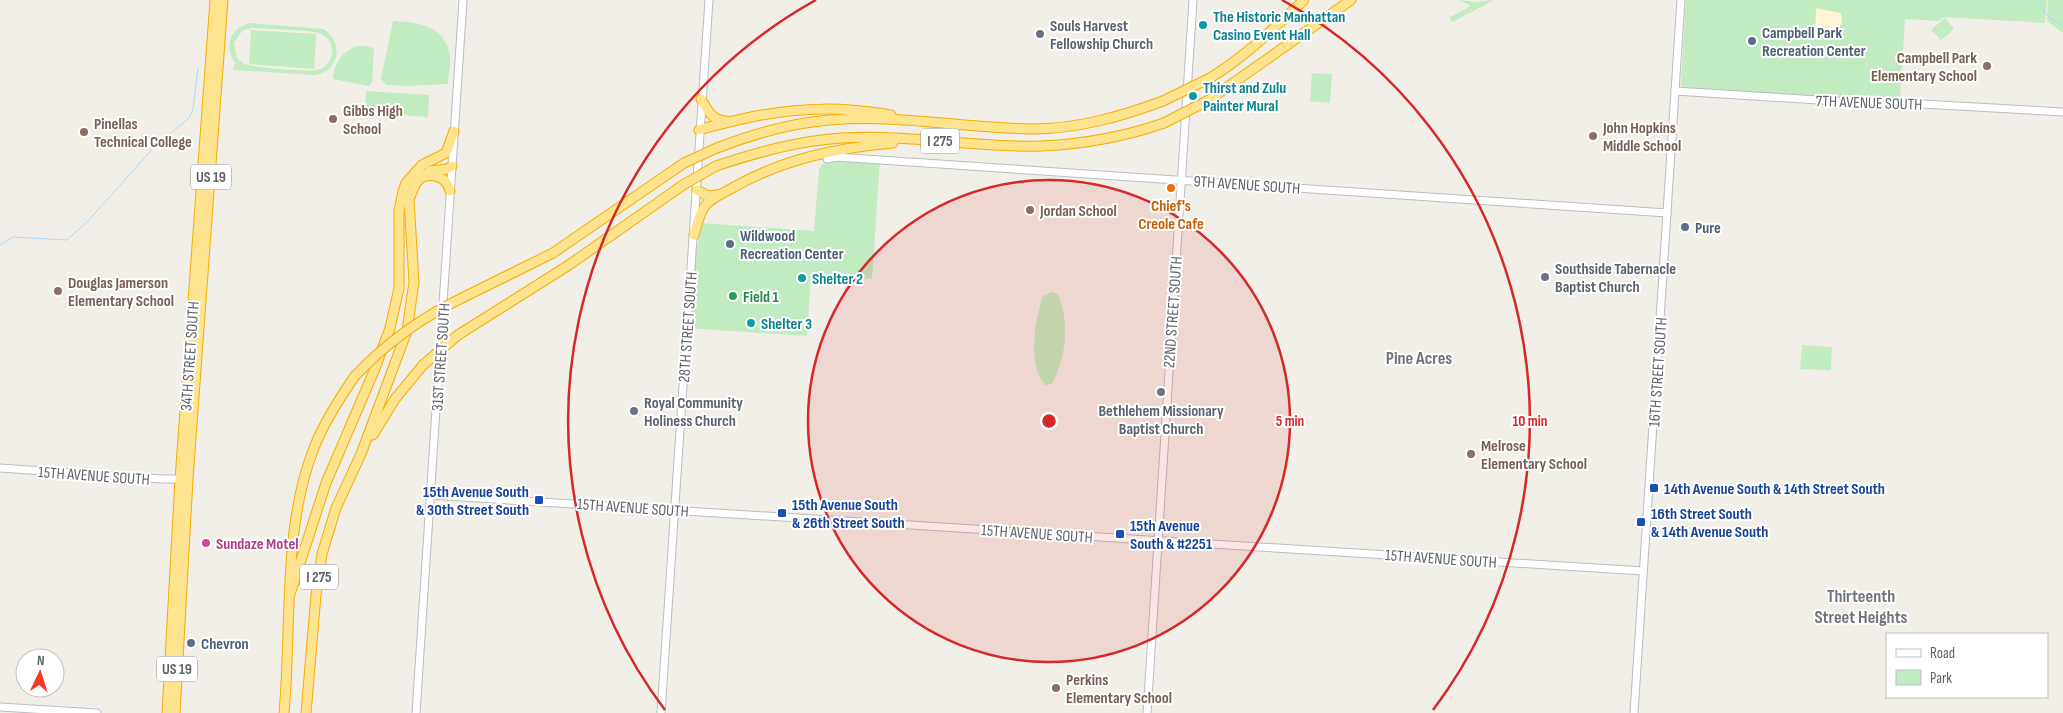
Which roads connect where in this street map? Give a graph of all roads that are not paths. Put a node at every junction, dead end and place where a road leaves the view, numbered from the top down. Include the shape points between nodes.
1 (215, 0) edge
2 (223, 0) edge
3 (463, 0) edge
4 (708, 0) edge
5 (1193, 0) edge
6 (1300, 0) edge
7 (1304, 0) edge
8 (1351, 0) edge
9 (1358, 0) edge
10 (1681, 0) edge
11 (213, 36) junction
12 (1261, 39) junction
13 (220, 54) junction
14 (1273, 55) junction
15 (1675, 91) junction
16 (701, 99) junction
17 (2063, 112) edge
18 (730, 121) junction
19 (943, 123) junction
20 (699, 130) junction
21 (454, 131) junction
22 (928, 141) junction
23 (827, 159) dead end
24 (422, 165) junction
25 (452, 166) junction
26 (425, 176) junction
27 (1180, 180) junction
28 (697, 190) junction
29 (450, 191) junction
30 (721, 194) junction
31 (1667, 212) junction
32 (694, 235) junction
33 (361, 454) junction
34 (0, 468) edge
35 (184, 479) junction
36 (430, 494) junction
37 (674, 510) junction
38 (1158, 540) junction
39 (1643, 570) junction
40 (290, 594) junction
41 (0, 707) edge
42 (285, 710) edge
43 (306, 710) edge
44 (97, 713) edge
45 (167, 713) edge
46 (175, 713) edge
47 (416, 713) edge
48 (661, 713) edge
49 (1146, 713) edge
50 (1634, 713) edge

1 - 11 highway, 34TH STREET SOUTH / US 19
2 - 13 highway, 34TH STREET SOUTH / US 19
3 - 21 street, 31ST STREET SOUTH
4 - 16 street, 28TH STREET SOUTH
5 - 27 street, 22ND STREET SOUTH
6 - 12 highway, I 275
7 - 12 highway
8 - 14 highway, I 275
9 - 14 highway
10 - 15 street, 16TH STREET SOUTH
11 - 13 highway
11 - 35 highway, 34TH STREET SOUTH / US 19
12 - 19 highway, I 275, bridge via 1210,78 1163,101 1098,122 1031,128
13 - 35 highway, 34TH STREET SOUTH / US 19
14 - 22 highway, I 275, bridge via 1209,100 1164,123 1117,138 1040,146
15 - 17 street, 7TH AVENUE SOUTH
15 - 31 street, 16TH STREET SOUTH
16 - 18 highway via 715,119
16 - 20 street, 28TH STREET SOUTH
18 - 19 highway via 820,108 853,109
18 - 20 highway
19 - 40 highway, I 275, bridge via 858,118 749,135 684,163 552,254 422,319 401,334 355,376 322,429 305,476 296,522
20 - 28 street, 28TH STREET SOUTH
21 - 24 highway via 446,152
21 - 25 street, 31ST STREET SOUTH
22 - 30 highway via 852,147 811,155 780,164
22 - 33 highway, I 275, bridge via 843,138 808,141 756,152 716,166 458,335 423,365 396,399
23 - 27 street, 9TH AVENUE SOUTH via 836,157
24 - 25 highway via 446,162
24 - 40 highway via 406,182 400,201 399,288 390,328 326,483
25 - 26 highway via 430,171
25 - 29 street, 31ST STREET SOUTH
26 - 29 highway via 432,175 448,182
26 - 33 highway via 416,183 409,199 414,282 408,331
27 - 31 street, 9TH AVENUE SOUTH
27 - 38 street, 22ND STREET SOUTH
28 - 30 highway via 708,196
28 - 32 street, 28TH STREET SOUTH
29 - 36 street, 31ST STREET SOUTH
30 - 32 highway via 701,212
31 - 39 street, 16TH STREET SOUTH
32 - 37 street, 28TH STREET SOUTH
33 - 43 highway, I 275 via 336,508 322,554
34 - 35 street, 15TH AVENUE SOUTH
35 - 45 highway, 34TH STREET SOUTH / US 19
35 - 46 highway, 34TH STREET SOUTH / US 19
36 - 37 street, 15TH AVENUE SOUTH
36 - 47 street, 31ST STREET SOUTH
37 - 38 street, 15TH AVENUE SOUTH
37 - 48 street, 28TH STREET SOUTH
38 - 39 street, 15TH AVENUE SOUTH
38 - 49 street, 22ND STREET SOUTH
39 - 50 street, 16TH STREET SOUTH
40 - 42 highway, I 275
41 - 44 street

